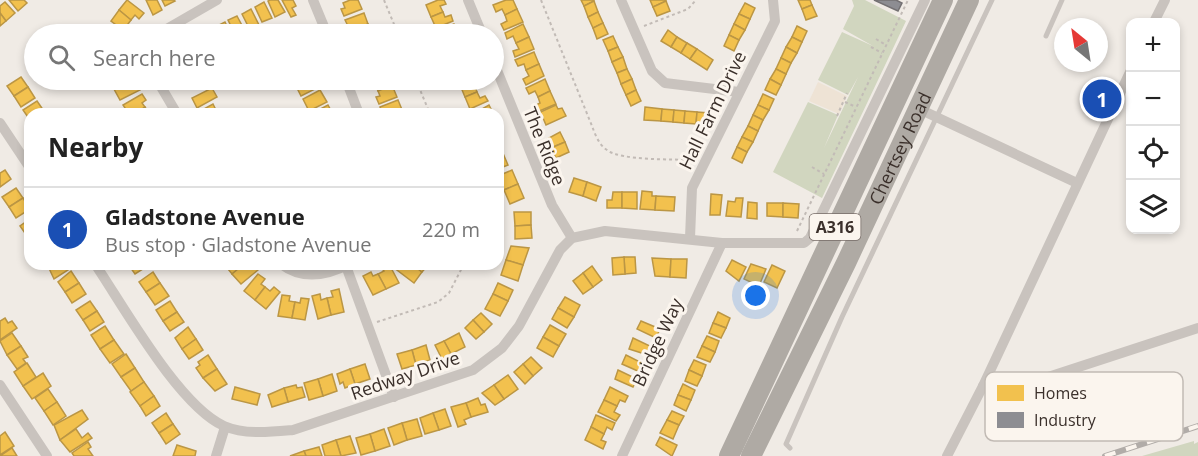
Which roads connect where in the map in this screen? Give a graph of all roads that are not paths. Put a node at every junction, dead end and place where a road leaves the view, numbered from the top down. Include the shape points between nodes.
1 (313, 0) edge
2 (468, 0) edge
3 (621, 0) edge
4 (773, 0) edge
5 (925, 0) edge
6 (943, 0) edge
7 (969, 0) edge
8 (992, 0) edge
9 (1062, 0) edge
10 (1165, 0) edge
11 (211, 1) edge
12 (1156, 18) edge
13 (174, 24) edge
14 (323, 24) edge
15 (478, 24) edge
16 (1046, 36) dead end
17 (1126, 82) edge
18 (504, 87) edge
19 (163, 90) edge
20 (350, 90) edge
21 (739, 92) junction
22 (173, 108) edge
23 (357, 108) edge
24 (917, 108) junction
25 (939, 117) junction
26 (0, 123) edge
27 (24, 159) edge
28 (1077, 183) junction
29 (572, 238) junction
30 (690, 238) junction
31 (722, 243) junction
32 (99, 270) edge
33 (289, 270) edge
34 (332, 270) edge
35 (349, 270) edge
36 (1198, 328) edge
37 (989, 372) edge
38 (1063, 372) edge
39 (985, 382) edge
40 (0, 385) edge
41 (983, 386) joint
42 (394, 397) junction
43 (225, 427) junction
44 (790, 448) dead end
45 (46, 456) edge
46 (216, 456) edge
47 (622, 456) edge
48 (729, 456) edge
49 (751, 456) edge
50 (947, 456) edge

1 - 14 street
2 - 15 street
3 - 21 street via 652,71 666,83
4 - 21 street, Hall Farm Drive via 775,21
5 - 31 street via 810,238 791,244
6 - 48 highway, Chertsey Road / A316
7 - 24 highway, Chertsey Road / A316
8 - 25 lane via 947,92
9 - 16 lane
10 - 12 street
11 - 13 street
17 - 28 street
18 - 29 street, The Ridge via 552,205
19 - 22 street
20 - 23 street
21 - 30 street, Hall Farm Drive via 692,188
24 - 25 street
24 - 49 highway, Chertsey Road / A316
25 - 28 street
25 - 44 lane via 842,317 786,444
26 - 27 street
28 - 37 street
29 - 30 street via 605,231
29 - 42 street, Redway Drive via 560,250 519,326 502,348 473,370
30 - 31 street
31 - 47 street, Bridge Way
32 - 43 street, Redway Drive via 185,397
33 - 34 street via 313,276
35 - 42 street
36 - 38 street
39 - 41 street
40 - 45 street
41 - 50 street
42 - 43 street, Redway Drive via 293,430 262,433
43 - 46 street

